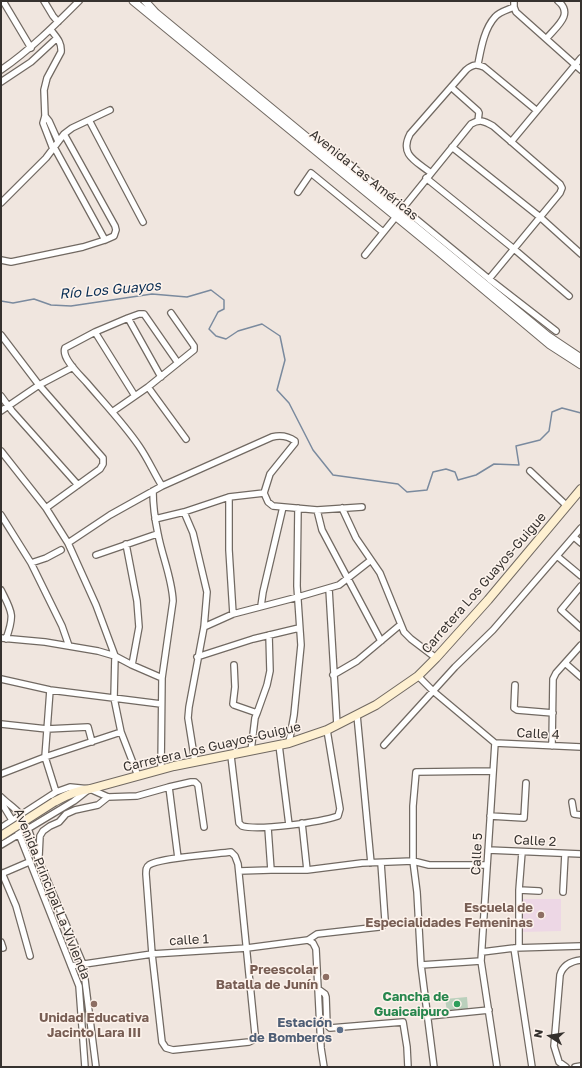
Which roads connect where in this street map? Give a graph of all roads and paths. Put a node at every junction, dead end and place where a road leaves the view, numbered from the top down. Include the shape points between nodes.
1 (3, 1) edge
2 (44, 1) edge
3 (79, 1) edge
4 (133, 1) edge
5 (145, 1) edge
6 (558, 1) edge
7 (514, 4) edge
8 (58, 22) junction
9 (50, 30) junction
10 (57, 38) junction
11 (547, 38) junction
12 (31, 48) junction
13 (581, 58) edge
14 (478, 64) junction
15 (575, 65) junction
16 (1, 69) edge
17 (581, 70) edge
18 (8, 78) junction
19 (1, 82) edge
20 (451, 87) junction
21 (110, 110) dead end
22 (536, 110) junction
23 (45, 116) junction
24 (89, 120) junction
25 (478, 121) junction
26 (64, 134) junction
27 (58, 141) junction
28 (511, 142) junction
29 (452, 147) junction
30 (53, 148) junction
31 (431, 173) junction
32 (426, 178) junction
33 (298, 192) dead end
34 (1, 203) edge
35 (399, 212) junction
36 (540, 217) junction
37 (143, 222) dead end
38 (383, 232) junction
39 (105, 240) junction
40 (514, 249) junction
41 (581, 254) edge
42 (365, 255) dead end
43 (1, 260) edge
44 (489, 279) junction
45 (569, 296) dead end
46 (171, 313) dead end
47 (128, 318) junction
48 (556, 330) dead end
49 (95, 332) junction
50 (1, 335) edge
51 (581, 358) edge
52 (178, 363) junction
53 (581, 365) edge
54 (74, 368) junction
55 (161, 377) junction
56 (39, 385) junction
57 (148, 387) junction
58 (1, 396) edge
59 (135, 396) junction
60 (9, 406) junction
61 (1, 411) edge
62 (112, 412) junction
63 (186, 439) dead end
64 (1, 451) edge
65 (530, 471) dead end
66 (78, 485) junction
67 (162, 486) junction
68 (581, 489) edge
69 (153, 491) junction
70 (264, 492) junction
71 (230, 497) junction
72 (567, 506) junction
73 (283, 507) junction
74 (362, 507) dead end
75 (46, 508) junction
76 (298, 508) junction
77 (342, 508) junction
78 (317, 510) junction
79 (184, 512) junction
80 (1, 515) edge
81 (155, 520) junction
82 (581, 528) edge
83 (158, 534) junction
84 (574, 536) junction
85 (68, 543) junction
86 (581, 543) edge
87 (126, 544) junction
88 (61, 550) dead end
89 (96, 555) dead end
90 (558, 556) junction
91 (371, 560) junction
92 (31, 563) junction
93 (581, 576) edge
94 (348, 578) junction
95 (581, 586) edge
96 (329, 589) junction
97 (1, 590) edge
98 (298, 597) junction
99 (261, 606) junction
100 (234, 614) junction
101 (400, 625) junction
102 (204, 627) junction
103 (299, 628) junction
104 (581, 628) edge
105 (269, 635) junction
106 (4, 639) edge
107 (381, 641) junction
108 (581, 645) edge
109 (69, 646) junction
110 (115, 656) junction
111 (197, 657) junction
112 (436, 658) junction
113 (565, 663) junction
114 (132, 665) junction
115 (234, 665) dead end
116 (333, 675) junction
117 (418, 676) junction
118 (581, 677) edge
119 (162, 678) junction
120 (1, 679) edge
121 (515, 685) dead end
122 (50, 690) junction
123 (433, 691) junction
124 (114, 698) junction
125 (161, 704) junction
126 (257, 713) junction
127 (552, 713) junction
128 (357, 715) junction
129 (1, 724) edge
130 (337, 725) junction
131 (47, 729) junction
132 (327, 730) junction
133 (121, 732) junction
134 (92, 742) junction
135 (289, 743) junction
136 (495, 744) junction
137 (279, 745) junction
138 (384, 745) dead end
139 (552, 746) junction
140 (581, 747) edge
141 (251, 751) junction
142 (231, 756) junction
143 (45, 757) junction
144 (196, 762) junction
145 (161, 769) junction
146 (493, 771) junction
147 (1, 774) edge
148 (138, 776) junction
149 (526, 783) dead end
150 (169, 788) junction
151 (90, 789) junction
152 (56, 792) junction
153 (1, 797) edge
154 (108, 797) junction
155 (1, 802) edge
156 (572, 802) dead end
157 (20, 814) junction
158 (581, 815) edge
159 (490, 816) junction
160 (12, 820) junction
161 (302, 823) junction
162 (289, 825) junction
163 (204, 827) dead end
164 (1, 828) edge
165 (268, 828) junction
166 (27, 829) junction
167 (19, 834) junction
168 (1, 836) edge
169 (1, 845) edge
170 (488, 850) junction
171 (522, 852) junction
172 (565, 854) junction
173 (581, 854) edge
174 (178, 858) junction
175 (39, 861) junction
176 (413, 861) junction
177 (29, 862) junction
178 (371, 863) junction
179 (381, 863) junction
180 (487, 865) junction
181 (271, 870) junction
182 (307, 870) junction
183 (238, 871) junction
184 (2, 874) edge
185 (519, 890) junction
186 (539, 890) dead end
187 (563, 892) dead end
188 (308, 940) junction
189 (1, 942) edge
190 (581, 946) edge
191 (3, 948) dead end
192 (247, 948) junction
193 (517, 948) junction
194 (482, 952) junction
195 (152, 954) junction
196 (30, 956) dead end
197 (481, 960) junction
198 (581, 960) edge
199 (83, 964) junction
200 (422, 965) junction
201 (71, 966) junction
202 (318, 989) junction
203 (488, 1010) junction
204 (429, 1016) junction
205 (581, 1066) edge
206 (85, 1067) edge
207 (96, 1067) edge
208 (324, 1067) edge
209 (408, 1067) edge
210 (434, 1067) edge
211 (497, 1067) edge
212 (532, 1067) edge
213 (566, 1067) edge
214 (575, 1067) edge

1 - 12 street
2 - 8 street
3 - 8 street
4 - 35 street, Avenida Las Américas
5 - 35 street, Avenida Las Américas
6 - 11 street via 566,10 565,17
7 - 11 street via 516,12
7 - 14 street via 494,18
8 - 9 street
9 - 10 street
9 - 12 street
10 - 18 street via 31,62
10 - 23 street via 62,47 44,90
11 - 15 street
12 - 16 street
13 - 15 street
14 - 20 street via 466,70
14 - 22 street
15 - 17 street
15 - 22 street
16 - 18 street
18 - 19 street
20 - 25 street via 478,111
20 - 31 street via 406,142 409,155
21 - 24 street
22 - 28 street
23 - 27 street
23 - 30 street via 43,123
24 - 26 street
24 - 37 street
25 - 28 street via 493,126
25 - 29 street via 471,124
26 - 27 street
26 - 39 street via 115,226 114,236
27 - 30 street
28 - 36 street via 562,188
29 - 31 street
29 - 36 street
30 - 34 street
30 - 39 street
31 - 32 street
32 - 35 street
32 - 40 street
33 - 38 street via 311,173
35 - 38 street
35 - 44 street
35 - 51 street, Avenida Las Américas via 548,336
35 - 53 street, Avenida Las Américas via 550,345
36 - 40 street
36 - 41 street
38 - 42 street
39 - 43 street via 11,262
40 - 44 street
40 - 45 street
44 - 48 street
46 - 52 street via 194,348
47 - 49 street
47 - 52 street via 144,314
47 - 55 street
49 - 54 street via 65,348 64,355
49 - 59 street
50 - 56 street
52 - 55 street
54 - 56 street
54 - 62 street
55 - 57 street
56 - 60 street
56 - 66 street via 103,458 100,469
57 - 59 street
57 - 63 street
58 - 60 street
59 - 62 street
60 - 61 street
60 - 66 street
62 - 67 street via 139,446
64 - 75 street
65 - 72 street
66 - 75 street
67 - 69 street
67 - 70 street via 272,437 292,438 295,443 270,474
68 - 72 main road, Carretera Los Guayos-Guigue
69 - 81 street
69 - 85 street
70 - 71 street
70 - 73 street via 268,502 273,506
71 - 79 street
71 - 100 street via 229,550
72 - 112 main road, Carretera Los Guayos-Guigue
73 - 76 street
73 - 99 street
74 - 77 street
75 - 85 street
76 - 78 street
76 - 98 street
77 - 78 street
77 - 91 street via 356,538
78 - 94 street via 322,530
79 - 81 street
79 - 102 street via 193,533 207,592
80 - 92 street
81 - 83 street
82 - 84 street
83 - 87 street
83 - 119 street via 173,600
84 - 86 street
84 - 90 street
85 - 110 street
87 - 89 street
87 - 114 street via 137,601 139,627
88 - 92 street
90 - 93 street
90 - 123 street via 493,630
91 - 94 street
91 - 101 street via 380,573
92 - 109 street
94 - 96 street
94 - 107 street
95 - 104 street via 561,610
96 - 98 street
96 - 116 street
97 - 106 street via 13,617
98 - 99 street
98 - 103 street
99 - 100 street
100 - 102 street
101 - 107 street
101 - 112 street via 411,639
102 - 111 street
103 - 105 street
103 - 135 street via 301,645
105 - 111 street
105 - 126 street via 270,671
106 - 109 street
107 - 116 street via 357,661
108 - 113 street
109 - 110 street
110 - 114 street
110 - 124 street
111 - 144 street via 188,718
112 - 117 main road, Carretera Los Guayos-Guigue
113 - 118 street
113 - 127 street via 553,679
114 - 119 street
115 - 126 street via 233,704
116 - 130 street
117 - 123 street
117 - 128 main road, Carretera Los Guayos-Guigue
119 - 125 street
120 - 122 street
121 - 127 street via 514,708
122 - 124 street
122 - 131 street
123 - 136 street
123 - 138 street
124 - 125 street
124 - 133 street
125 - 145 street
126 - 141 street
127 - 139 street
128 - 130 main road, Carretera Los Guayos-Guigue
128 - 178 street
129 - 131 street
130 - 132 main road, Carretera Los Guayos-Guigue
131 - 134 street via 88,727
131 - 143 street
132 - 135 main road, Carretera Los Guayos-Guigue
132 - 161 street via 340,809 338,816 328,820
133 - 134 street
133 - 148 street
134 - 143 street
135 - 137 main road, Carretera Los Guayos-Guigue
136 - 139 street, Calle 4
136 - 146 street, Calle 5
137 - 141 main road, Carretera Los Guayos-Guigue
137 - 162 street
139 - 140 street, Calle 4
141 - 142 main road, Carretera Los Guayos-Guigue
142 - 144 main road, Carretera Los Guayos-Guigue
142 - 165 street via 239,823 246,827
143 - 147 street
143 - 152 street
144 - 145 main road, Carretera Los Guayos-Guigue
145 - 148 main road, Carretera Los Guayos-Guigue
146 - 159 street, Calle 5
146 - 176 street via 416,772
148 - 151 main road, Carretera Los Guayos-Guigue
149 - 159 street via 524,818
150 - 154 street via 138,796
150 - 163 street via 191,782 198,785
150 - 174 street
151 - 152 street via 70,787
151 - 154 street
151 - 166 street
151 - 168 main road, Carretera Los Guayos-Guigue, bridge via 67,795
152 - 157 street
153 - 157 street, Avenida Principal La Vivienda
154 - 175 street via 98,805 66,814 59,822 43,831 40,836
155 - 160 street, Avenida Principal La Vivienda
156 - 158 street via 574,814
157 - 160 street
157 - 166 street, Avenida Principal La Vivienda
159 - 170 street, Calle 5
160 - 164 street
160 - 167 street, Avenida Principal La Vivienda
161 - 162 street
161 - 182 street
162 - 165 street
165 - 181 street
166 - 167 street
166 - 175 street, Avenida Principal La Vivienda
167 - 169 street
167 - 177 street, Avenida Principal La Vivienda
170 - 171 street, Calle 2
170 - 180 street, Calle 5
171 - 172 street, Calle 2
171 - 185 street
172 - 173 street, Calle 2
172 - 187 street
174 - 183 street via 230,852 235,856
174 - 195 street via 150,864 146,868
175 - 199 street, Avenida Principal La Vivienda
176 - 179 street
176 - 180 street via 429,865
176 - 200 street
177 - 184 street
177 - 201 street, Avenida Principal La Vivienda
178 - 179 street
178 - 182 street
179 - 188 street, calle 1 via 384,925 317,934
180 - 194 street, Calle 5
181 - 182 street
181 - 183 street
183 - 192 street
184 - 196 street via 16,906
185 - 186 street
185 - 193 street
188 - 192 street, calle 1
188 - 202 street via 316,949
189 - 191 street
190 - 193 street
192 - 195 street, calle 1
192 - 195 street via 255,1034 253,1040 173,1050 166,1048 162,1042
193 - 194 street
193 - 212 street
194 - 197 street, Calle 5
195 - 199 street, calle 1
197 - 200 street
197 - 203 street, Calle 5
198 - 213 street via 569,963 561,970 560,975 554,1046 559,1062
199 - 201 street, calle 1
199 - 207 street, Avenida Principal La Vivienda
200 - 204 street
201 - 206 street, Avenida Principal La Vivienda via 79,986
202 - 208 street
202 - 209 street via 326,997 327,1025 330,1028 403,1022
203 - 204 street
203 - 211 street, Calle 5
204 - 210 street
205 - 214 street

